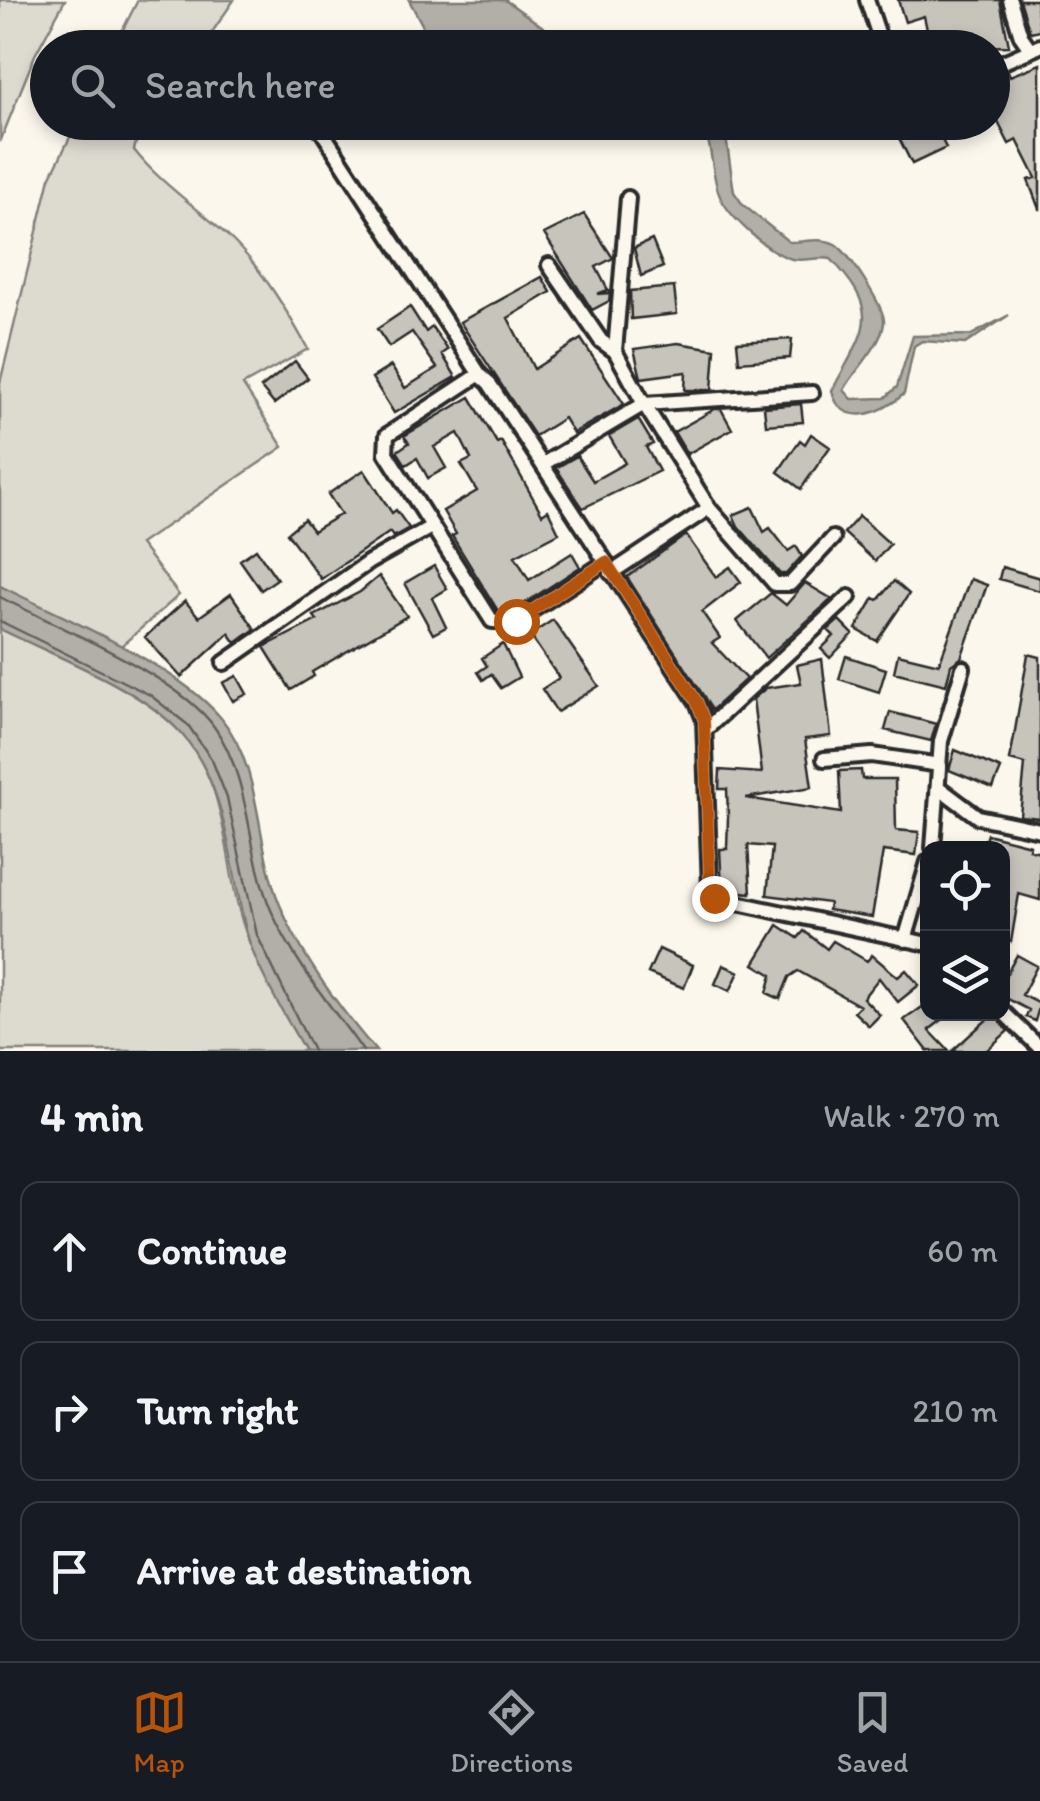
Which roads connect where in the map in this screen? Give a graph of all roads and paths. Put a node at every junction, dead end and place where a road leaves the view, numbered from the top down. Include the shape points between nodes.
1 (867, 0) edge
2 (1010, 0) edge
3 (878, 30) edge
4 (1035, 47) edge
5 (1010, 59) edge
6 (328, 140) edge
7 (628, 198) dead end
8 (548, 265) dead end
9 (615, 350) junction
10 (480, 375) junction
11 (812, 393) dead end
12 (644, 404) junction
13 (543, 464) junction
14 (709, 508) junction
15 (431, 527) junction
16 (833, 538) dead end
17 (609, 567) junction
18 (849, 597) dead end
19 (224, 663) dead end
20 (963, 668) dead end
21 (705, 730) junction
22 (824, 759) dead end
23 (940, 764) junction
24 (938, 788) junction
25 (1040, 830) edge
26 (933, 841) edge
27 (920, 888) edge
28 (904, 940) junction
29 (920, 943) edge
30 (1010, 1019) edge
31 (1040, 1048) edge

1 - 3 street
2 - 4 street via 1020,36
4 - 5 street
6 - 10 street
7 - 9 street
8 - 9 street via 601,341
9 - 12 street
10 - 13 street
10 - 15 street via 384,443
11 - 12 street
12 - 13 street
12 - 14 street
13 - 17 street
14 - 16 street via 775,584 790,584
14 - 17 street
15 - 17 street via 479,606 500,624
15 - 19 street
17 - 21 street via 697,702
18 - 21 street
20 - 23 street
21 - 28 street via 714,898
22 - 23 street via 872,755
23 - 24 street
24 - 25 street via 978,817
24 - 26 street
27 - 28 street
28 - 29 street
30 - 31 street

